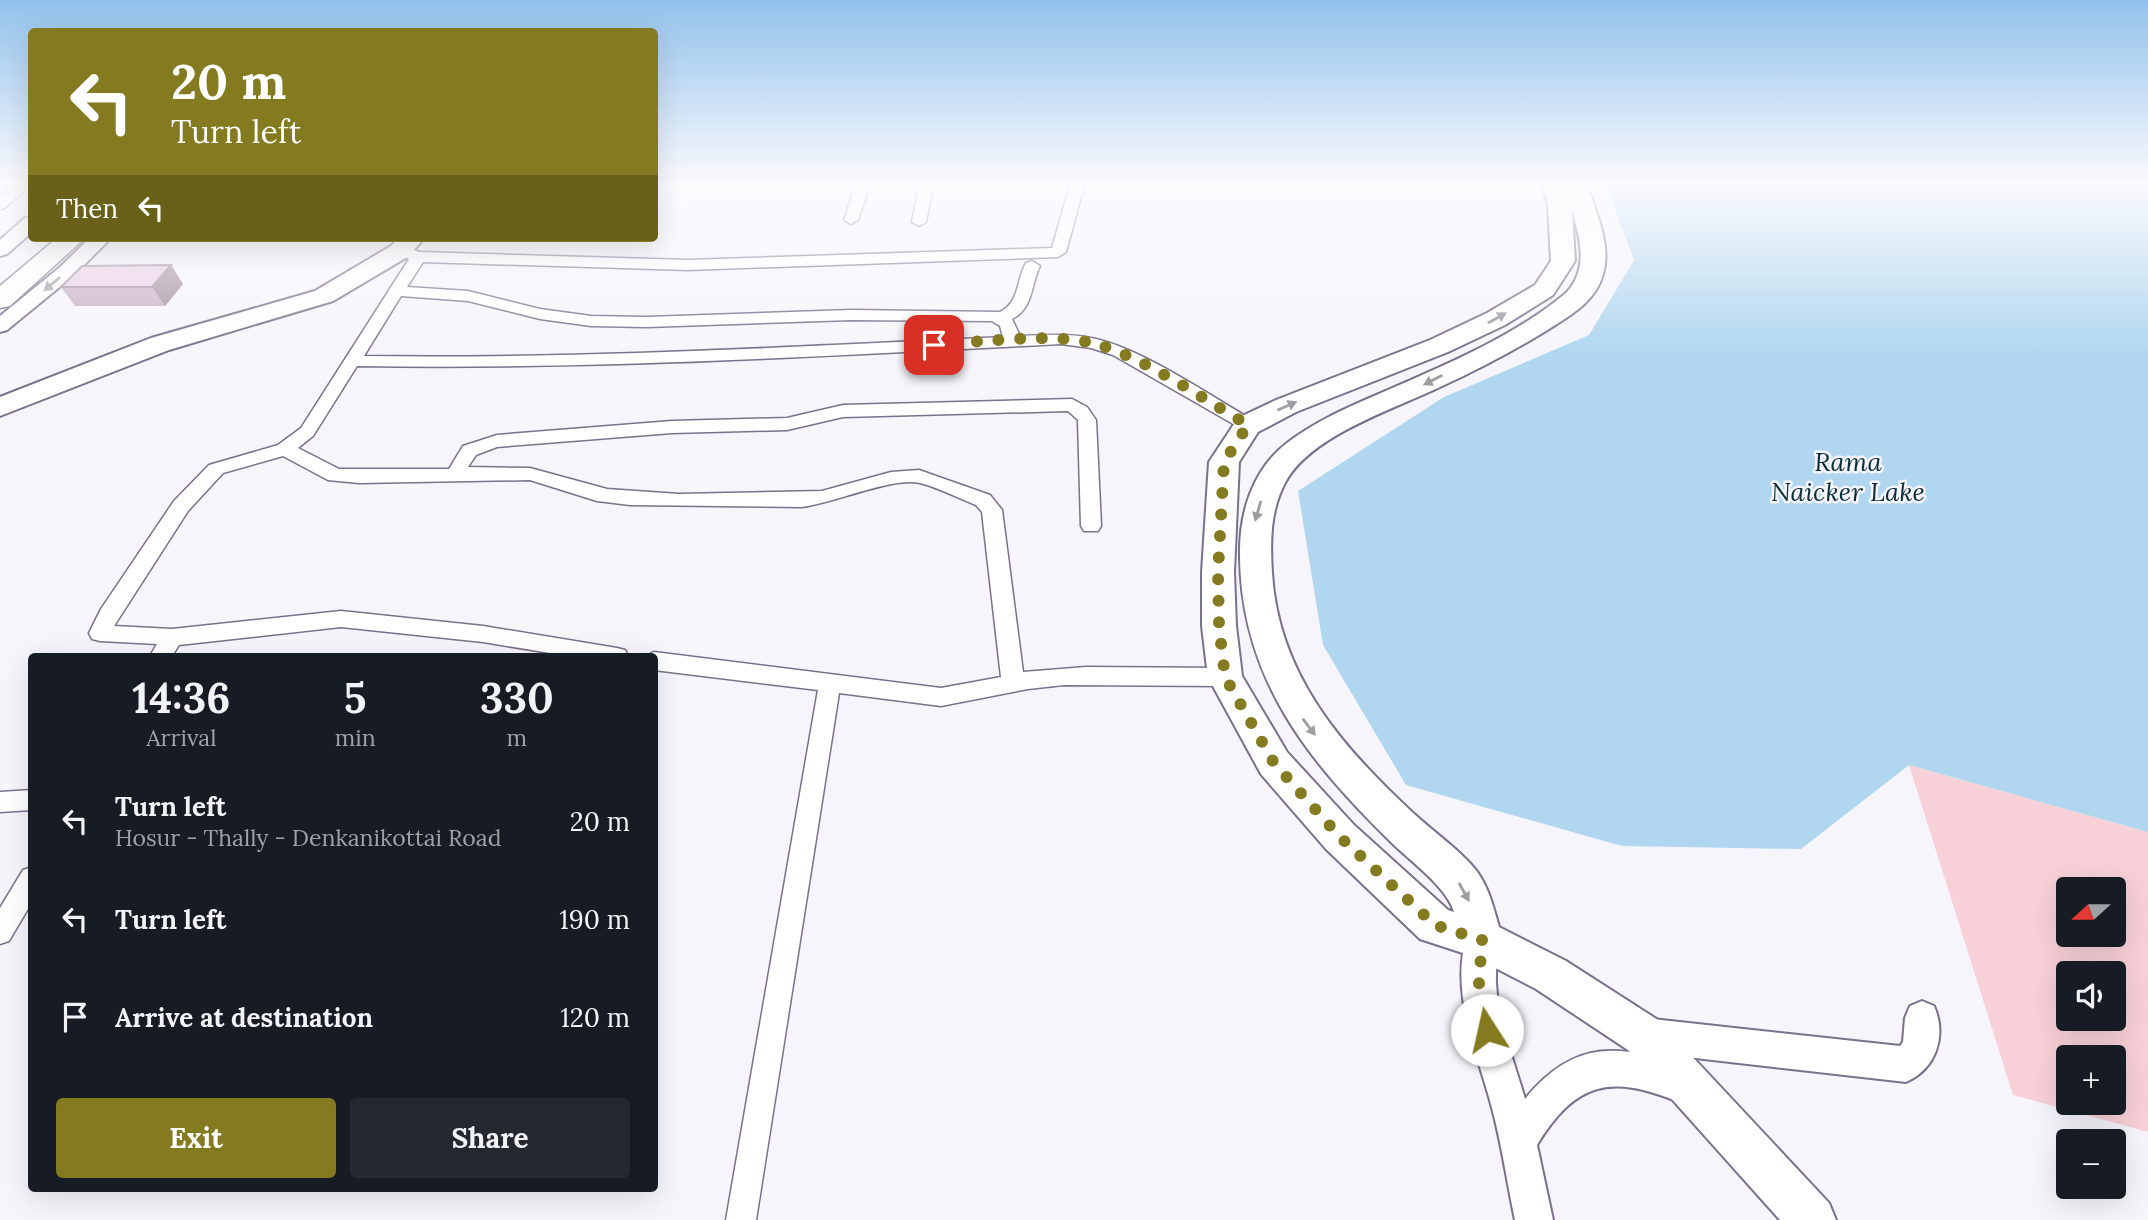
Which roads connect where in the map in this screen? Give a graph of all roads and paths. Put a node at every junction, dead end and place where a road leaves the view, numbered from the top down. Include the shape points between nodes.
1 (1062, 239) edge
2 (1562, 239) edge
3 (1589, 239) edge
4 (35, 242) edge
5 (67, 242) edge
6 (97, 242) edge
7 (410, 248) edge
8 (1032, 266) dead end
9 (0, 274) edge
10 (396, 291) junction
11 (0, 300) edge
12 (1002, 318) junction
13 (0, 327) edge
14 (1013, 340) junction
15 (353, 361) junction
16 (0, 407) edge
17 (1248, 425) junction
18 (285, 449) junction
19 (455, 476) junction
20 (1091, 526) dead end
21 (172, 637) junction
22 (163, 653) edge
23 (599, 653) edge
24 (658, 662) edge
25 (1225, 677) junction
26 (1013, 682) junction
27 (830, 683) junction
28 (28, 800) edge
29 (0, 802) edge
30 (28, 885) edge
31 (0, 932) edge
32 (1482, 940) junction
33 (1922, 1018) dead end
34 (1643, 1035) junction
35 (1696, 1093) junction
36 (1518, 1141) junction
37 (741, 1220) edge
38 (1534, 1220) edge
39 (1812, 1220) edge

1 - 7 street via 1058,252 688,265
17 -> 2 main road via 1496,319 1544,290 1563,261
3 -> 32 main road via 1593,264 1581,295 1518,337 1352,415 1300,446 1267,487 1254,527 1256,578 1273,659 1300,715 1326,750 1465,888
4 - 9 highway
5 - 11 highway
6 -> 13 street
7 - 10 street
7 - 16 main road via 324,296 160,344
8 - 12 street via 1023,303
10 - 12 street via 468,296 592,321 850,315
10 - 15 street
12 - 14 street
14 - 15 street via 674,358
14 - 17 street via 1061,339 1119,351
15 - 18 street via 307,432
17 - 25 main road via 1224,462 1218,572
18 - 19 street via 335,475
18 - 21 street via 216,469 181,506 100,633
19 - 20 street via 466,451 497,441 671,427 788,424 843,411 1072,405 1087,420
19 - 26 street via 530,474 584,492 632,498 802,500 905,476 983,500 992,510
21 - 22 street
21 - 23 street via 341,620 483,634
24 - 27 street
25 - 26 street
25 - 32 main road via 1274,763 1340,837 1435,925
26 - 27 street via 970,695 941,697
27 - 37 street
28 - 29 street
30 - 31 street
32 - 34 main road via 1551,975
32 - 36 street via 1479,983 1487,1030
33 - 34 street via 1920,1050 1906,1065
34 - 35 main road
35 - 36 street via 1649,1070 1609,1067 1577,1075 1534,1112
35 - 39 main road
36 - 38 street

